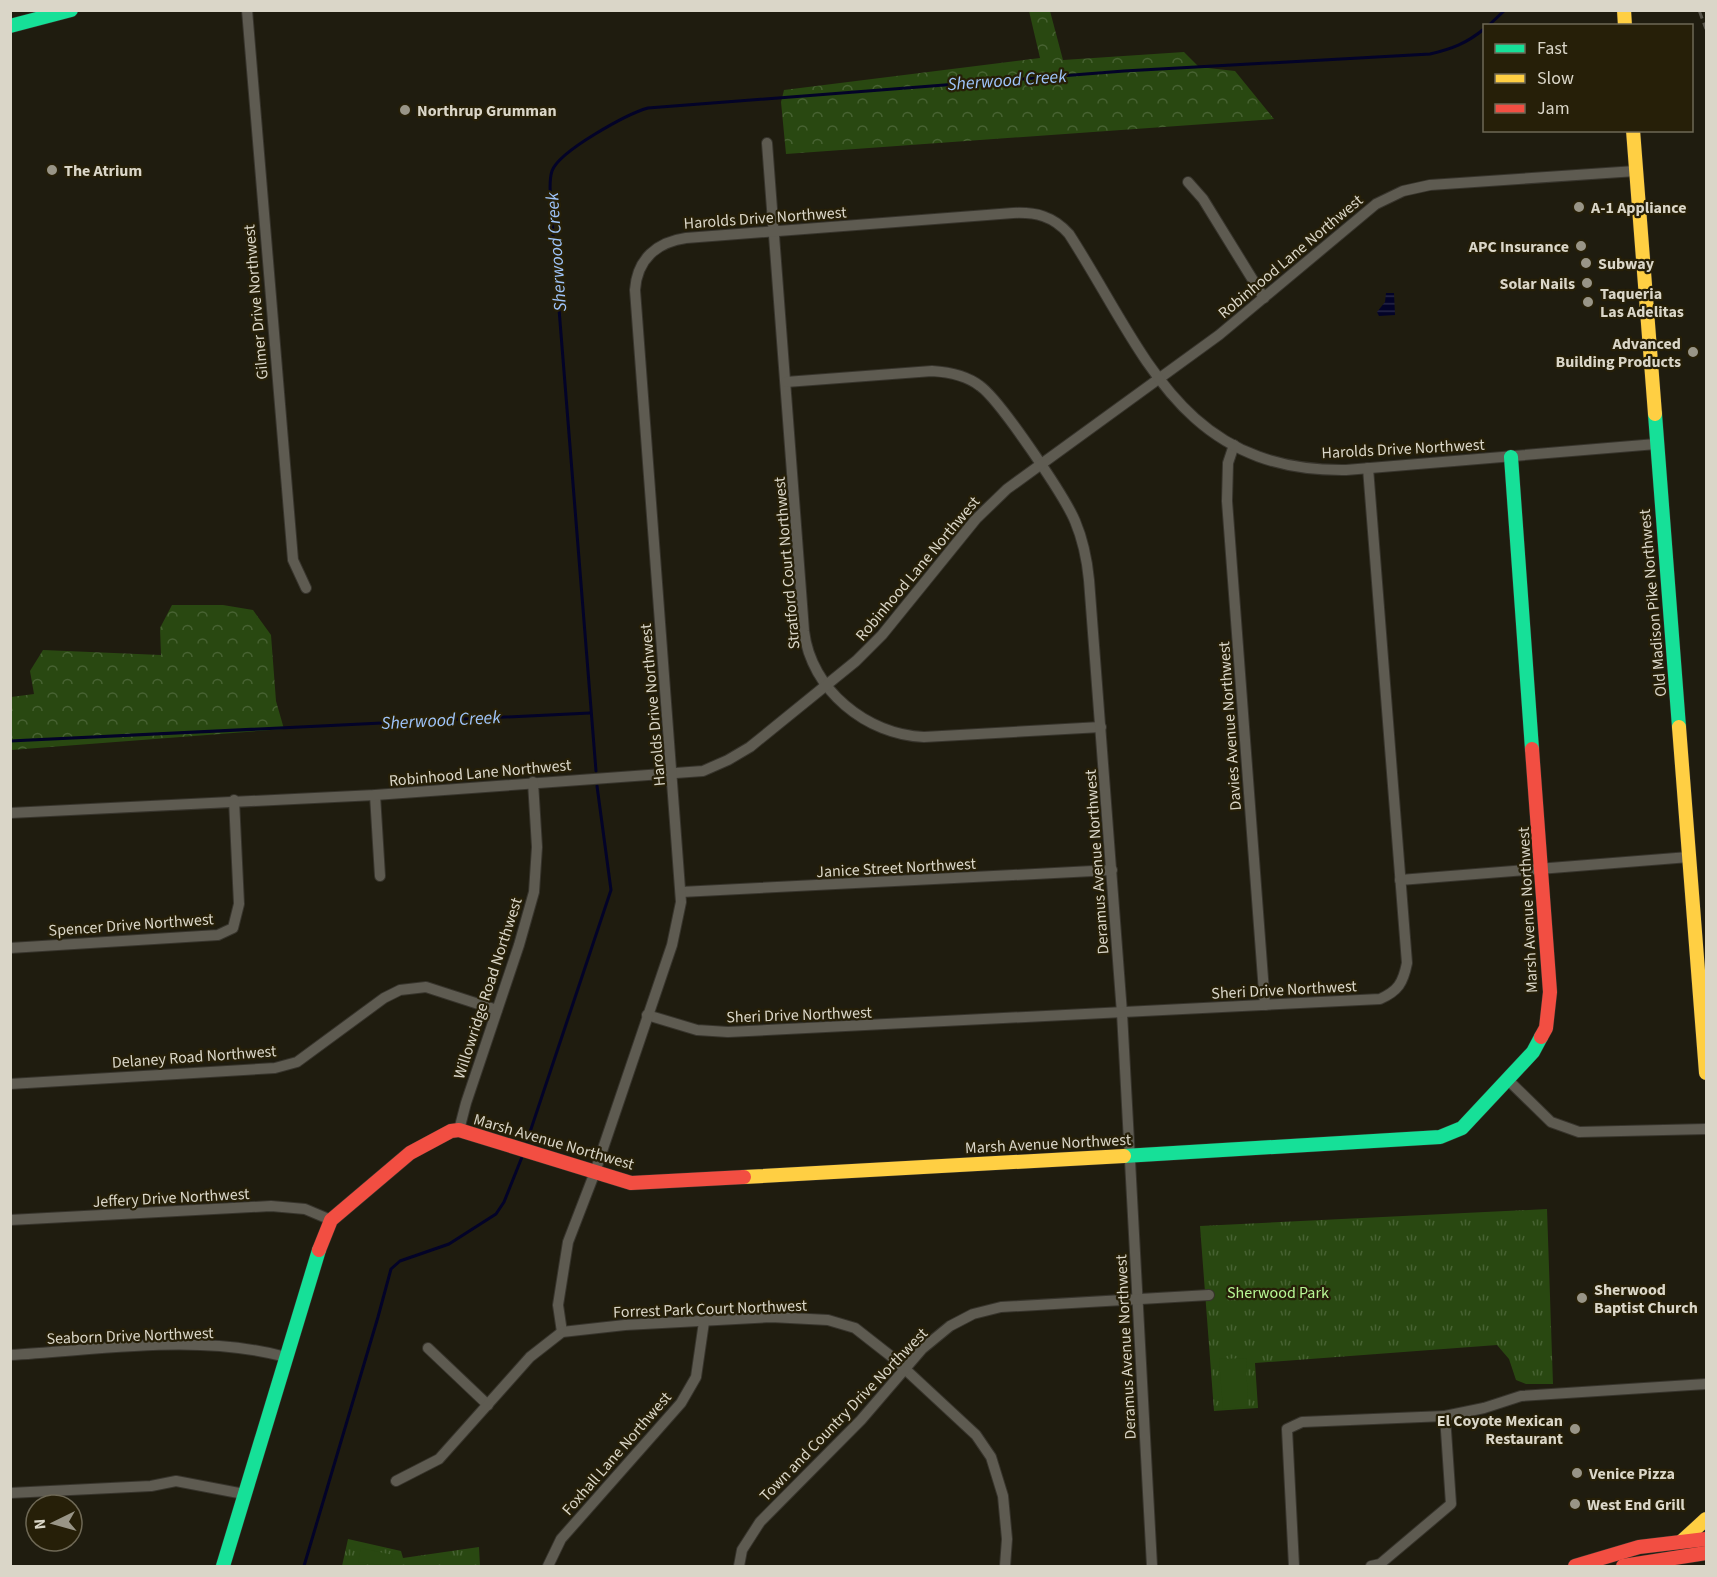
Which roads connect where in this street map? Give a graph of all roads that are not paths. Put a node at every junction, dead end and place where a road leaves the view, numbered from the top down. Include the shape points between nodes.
1 (71, 10) edge
2 (247, 10) edge
3 (10, 26) edge
4 (1633, 132) edge
5 (767, 143) dead end
6 (1636, 171) junction
7 (1188, 182) dead end
8 (774, 232) junction
9 (1264, 298) junction
10 (786, 381) junction
11 (1158, 381) junction
12 (1656, 444) junction
13 (1234, 445) junction
14 (1511, 457) junction
15 (1039, 466) junction
16 (1368, 468) junction
17 (306, 588) dead end
18 (827, 685) junction
19 (1101, 727) junction
20 (672, 775) junction
21 (533, 782) junction
22 (375, 795) junction
23 (234, 800) junction
24 (10, 813) edge
25 (1689, 857) junction
26 (1542, 869) junction
27 (1112, 870) junction
28 (380, 876) dead end
29 (1400, 880) junction
30 (681, 892) junction
31 (10, 948) edge
32 (1265, 1005) junction
33 (497, 1010) junction
34 (1122, 1013) junction
35 (647, 1015) junction
36 (1707, 1073) edge
37 (1506, 1080) junction
38 (10, 1084) edge
39 (1707, 1129) edge
40 (459, 1130) junction
41 (1130, 1155) junction
42 (595, 1172) junction
43 (10, 1220) edge
44 (331, 1220) junction
45 (1209, 1295) dead end
46 (1138, 1298) junction
47 (704, 1322) junction
48 (562, 1332) junction
49 (428, 1348) dead end
50 (10, 1355) edge
51 (285, 1357) junction
52 (905, 1369) junction
53 (1707, 1384) edge
54 (488, 1405) junction
55 (1445, 1416) junction
56 (396, 1481) dead end
57 (10, 1493) edge
58 (244, 1494) junction
59 (1707, 1519) edge
60 (1707, 1539) edge
61 (1682, 1541) junction
62 (1707, 1553) edge
63 (1658, 1560) junction
64 (223, 1566) edge
65 (548, 1566) edge
66 (739, 1566) edge
67 (1005, 1566) edge
68 (1152, 1566) edge
69 (1294, 1566) edge
70 (1371, 1566) edge
71 (1575, 1566) edge
72 (1623, 1566) edge
73 (1704, 1566) edge

1 - 3 main road
2 - 17 street, Gilmer Drive Northwest via 293,560
4 - 6 main road, Old Madison Pike Northwest
5 - 8 street, Stratford Court Northwest
6 - 9 street, Robinhood Lane Northwest via 1441,184 1403,191 1364,213
6 - 12 main road, Old Madison Pike Northwest
7 - 9 street via 1203,199
8 - 10 street, Stratford Court Northwest
8 - 11 street, Harolds Drive Northwest via 1013,213 1049,217 1069,234
8 - 20 street, Harolds Drive Northwest via 666,242 645,260 636,282
9 - 11 street, Robinhood Lane Northwest
10 - 15 street, Deramus Avenue Northwest via 932,371 958,375 988,393
10 - 18 street, Stratford Court Northwest via 805,640
11 - 13 street, Harolds Drive Northwest via 1202,425
11 - 15 street, Robinhood Lane Northwest
12 - 14 street, Harolds Drive Northwest
12 - 25 main road, Old Madison Pike Northwest
13 - 16 street, Harolds Drive Northwest via 1269,460 1299,466 1328,470
13 - 32 street, Davies Avenue Northwest via 1226,491
14 - 16 street, Harolds Drive Northwest
14 - 26 main road, Marsh Avenue Northwest
15 - 18 street, Robinhood Lane Northwest via 985,508 882,635
15 - 19 street, Deramus Avenue Northwest via 1074,518 1085,550
16 - 29 street, Sheri Drive Northwest
18 - 19 street, Stratford Court Northwest via 862,719 902,735
18 - 20 street, Robinhood Lane Northwest via 738,755 703,771
19 - 27 street, Deramus Avenue Northwest
20 - 21 street, Robinhood Lane Northwest
20 - 30 street, Harolds Drive Northwest
21 - 22 street, Robinhood Lane Northwest
21 - 33 street, Willowridge Road Northwest via 535,881
22 - 23 street, Robinhood Lane Northwest
22 - 28 street
23 - 24 street, Robinhood Lane Northwest
23 - 31 street, Spencer Drive Northwest via 239,904 233,928 218,935
25 - 26 street
25 - 36 main road, Old Madison Pike Northwest
26 - 29 street
26 - 37 main road, Marsh Avenue Northwest via 1550,992 1546,1028 1533,1052
27 - 30 street, Janice Street Northwest
27 - 34 street, Deramus Avenue Northwest
29 - 32 street, Sheri Drive Northwest via 1407,963 1404,980 1395,992 1380,999
30 - 35 street, Harolds Drive Northwest via 675,934
32 - 34 street, Sheri Drive Northwest
33 - 38 street, Delaney Road Northwest via 426,987 400,990 297,1062 275,1068
33 - 40 street, Willowridge Road Northwest
34 - 35 street, Sheri Drive Northwest via 728,1032 698,1030
34 - 41 street, Deramus Avenue Northwest
35 - 42 street, Harolds Drive Northwest
37 - 39 street via 1551,1122 1579,1132
37 - 41 main road, Marsh Avenue Northwest via 1462,1128 1440,1137
40 - 42 main road, Marsh Avenue Northwest
40 - 44 main road, Marsh Avenue Northwest via 410,1153
41 - 42 main road, Marsh Avenue Northwest via 631,1183
41 - 46 street, Deramus Avenue Northwest
42 - 48 street, Harolds Drive Northwest via 568,1242 558,1314
43 - 44 street, Jeffery Drive Northwest via 271,1206 305,1209
44 - 51 main road, Marsh Avenue Northwest
45 - 46 street, Town and Country Drive Northwest
46 - 52 street, Town and Country Drive Northwest via 1001,1306 973,1314 950,1326
46 - 68 street, Deramus Avenue Northwest
47 - 48 street, Forrest Park Court Northwest
47 - 52 street, Forrest Park Court Northwest via 771,1317 828,1320 855,1328
47 - 65 street, Foxhall Lane Northwest via 696,1377 681,1403 561,1539
48 - 54 street via 530,1357
49 - 54 street
50 - 51 street, Seaborn Drive Northwest via 192,1344 255,1349
51 - 58 main road, Marsh Avenue Northwest
52 - 66 street, Town and Country Drive Northwest via 861,1420 760,1522 742,1550
52 - 67 street, Forrest Park Court Northwest via 976,1435 991,1457 1003,1496
53 - 55 street via 1521,1396
54 - 56 street via 439,1459
55 - 69 street via 1302,1422 1287,1429
55 - 70 street via 1451,1504 1380,1564
57 - 58 street via 151,1486 176,1481
58 - 64 main road, Marsh Avenue Northwest
59 - 61 main road
60 - 61 main road
61 - 71 main road via 1602,1554
62 - 63 main road
63 - 72 main road
63 - 73 main road

